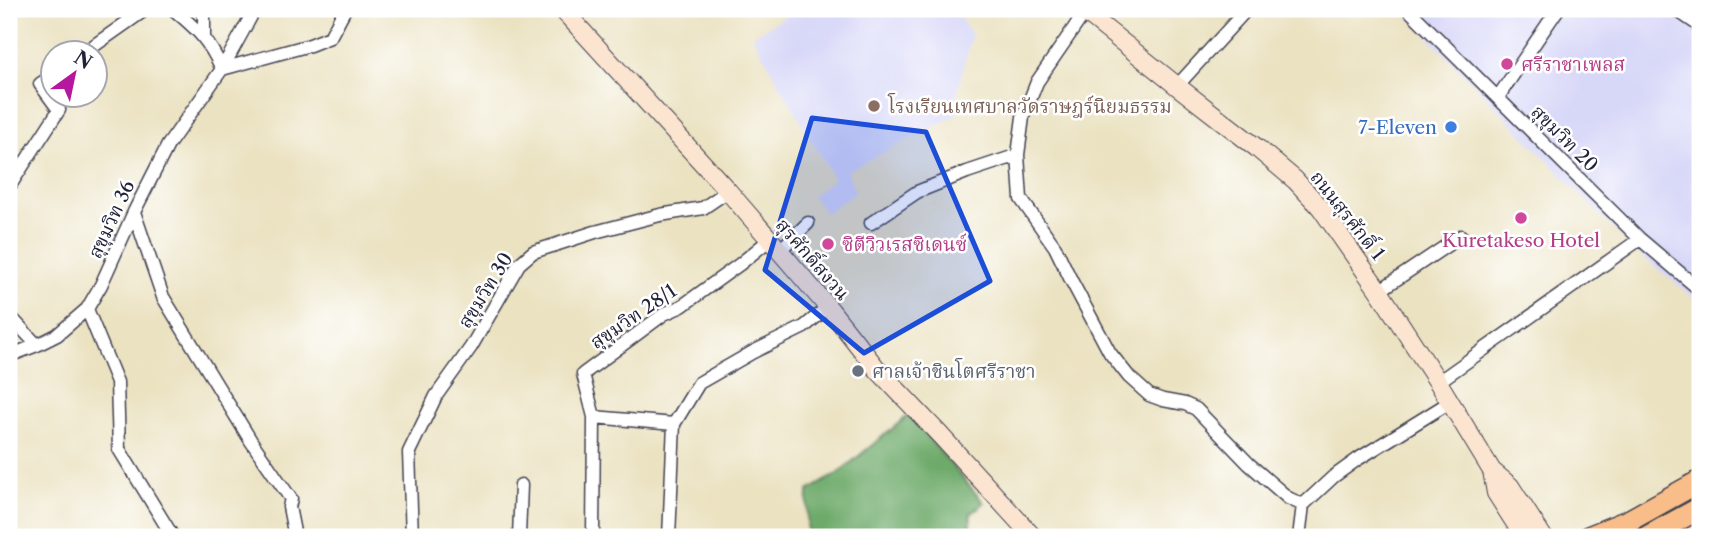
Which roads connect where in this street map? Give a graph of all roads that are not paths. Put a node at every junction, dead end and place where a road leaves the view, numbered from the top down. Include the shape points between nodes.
1 (146, 9) edge
2 (173, 9) edge
3 (204, 9) edge
4 (255, 9) edge
5 (345, 9) edge
6 (562, 9) edge
7 (1247, 9) edge
8 (1408, 9) edge
9 (1558, 9) edge
10 (1675, 9) edge
11 (1083, 10) edge
12 (1700, 26) edge
13 (204, 36) junction
14 (105, 38) edge
15 (222, 69) junction
16 (1177, 86) junction
17 (1498, 97) junction
18 (58, 108) edge
19 (1018, 155) junction
20 (9, 187) edge
21 (727, 191) junction
22 (134, 212) junction
23 (808, 223) dead end
24 (871, 223) dead end
25 (1461, 236) dead end
26 (1640, 239) junction
27 (774, 246) junction
28 (1700, 290) edge
29 (1379, 291) junction
30 (828, 307) junction
31 (87, 309) junction
32 (9, 315) edge
33 (37, 345) junction
34 (9, 356) edge
35 (1438, 382) junction
36 (1450, 402) junction
37 (594, 417) junction
38 (674, 424) junction
39 (1492, 471) junction
40 (1700, 481) edge
41 (521, 485) dead end
42 (1303, 505) junction
43 (1698, 516) edge
44 (173, 537) edge
45 (295, 537) edge
46 (412, 537) edge
47 (519, 537) edge
48 (593, 537) edge
49 (669, 537) edge
50 (1033, 537) edge
51 (1300, 537) edge
52 (1524, 537) edge
53 (1543, 537) edge
54 (1588, 537) edge
55 (1647, 537) edge

1 - 14 street
2 - 13 street
3 - 13 street
4 - 15 street, สุขุมวิท 36
5 - 15 street via 330,37
6 - 21 street, สุรศักดิ์สงวน
7 - 16 street
8 - 17 street, สุขุมวิท 20
9 - 17 street
10 - 12 street
11 - 16 street, ถนนสุรศักดิ์ 1
11 - 19 street via 1037,82 1023,117
13 - 15 street
15 - 22 street, สุขุมวิท 36 via 168,145
16 - 29 street, ถนนสุรศักดิ์ 1 via 1295,180 1321,208
17 - 26 street, สุขุมวิท 20
18 - 20 street
19 - 24 street via 917,192
19 - 42 street via 1021,199 1055,247 1110,353 1129,377 1149,395 1196,410 1249,464
21 - 27 street, สุรศักดิ์สงวน
21 - 46 street, สุขุมวิท 30 via 703,208 595,232 533,252 519,264 471,347 436,396 409,452
22 - 31 street, สุขุมวิท 36
22 - 45 street via 163,297 291,499
23 - 27 street
25 - 29 street
26 - 28 street, สุขุมวิท 20
26 - 35 street
27 - 30 street, สุรศักดิ์สงวน
27 - 37 street, สุขุมวิท 28/1 via 664,314 583,374
29 - 35 street, ถนนสุรศักดิ์ 1
30 - 38 street via 804,327 699,383
30 - 50 street, สุรศักดิ์สงวน via 877,369
31 - 33 street, สุขุมวิท 36 via 57,335
31 - 44 street via 117,382 119,449
32 - 33 street
33 - 34 street, สุขุมวิท 36
35 - 36 street, ถนนสุรศักดิ์ 1
36 - 39 street, ถนนสุรศักดิ์ 1
36 - 42 street via 1358,459
37 - 38 street
37 - 48 street, สุขุมวิท 28/1
38 - 49 street
39 - 52 street, ถนนสุรศักดิ์ 1 via 1496,493
39 - 53 street, ถนนสุรศักดิ์ 1 via 1510,486
40 - 54 highway via 1630,520
41 - 47 street
42 - 51 street
43 - 55 highway

